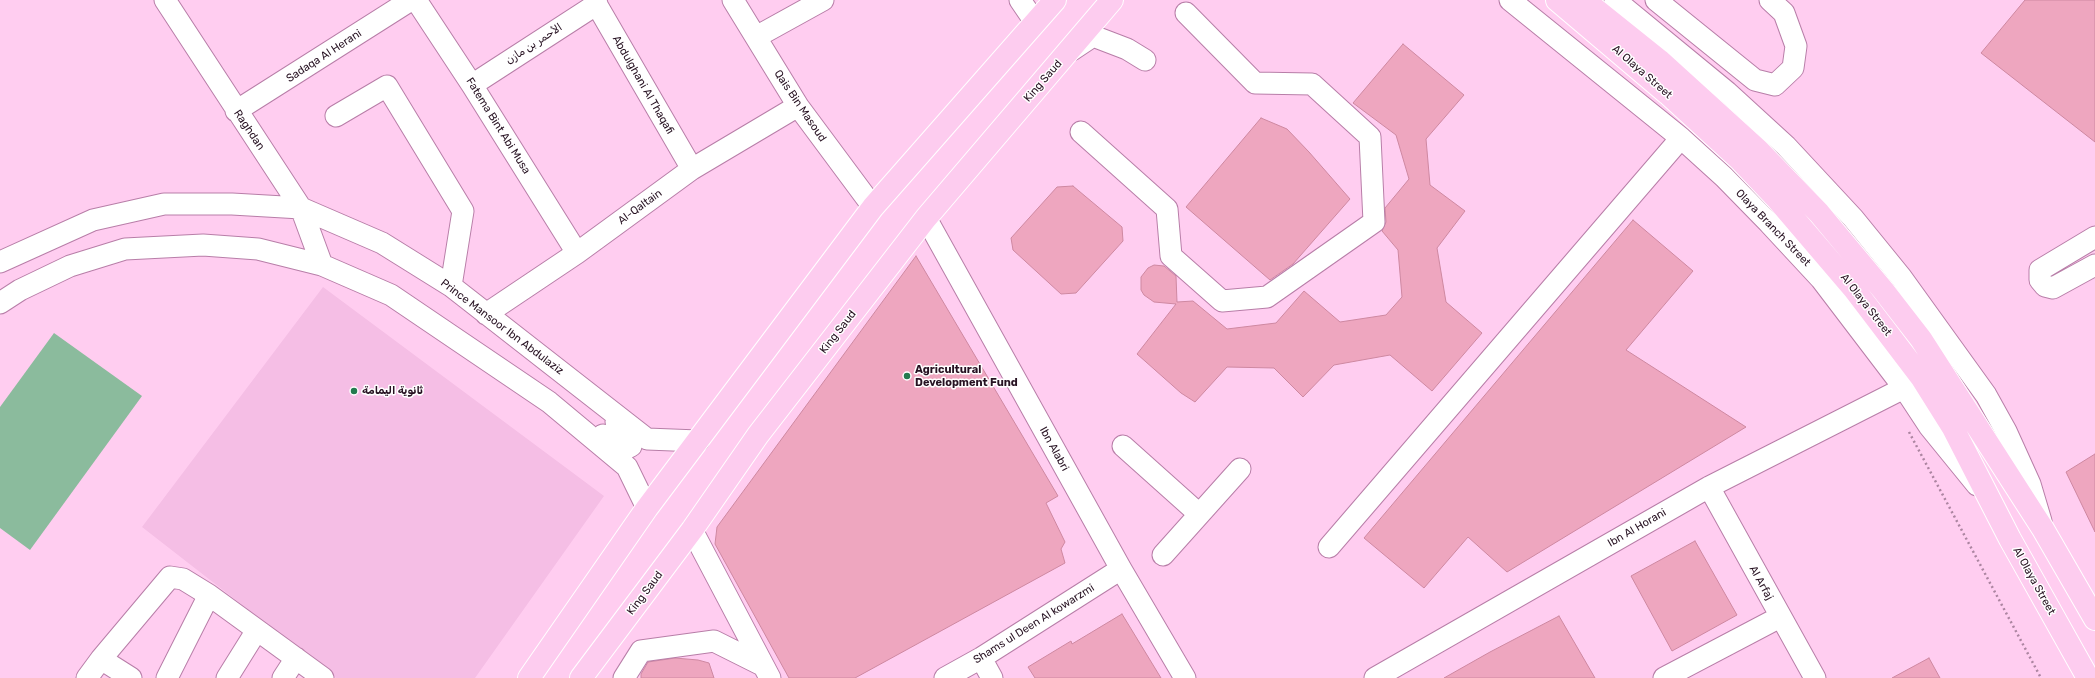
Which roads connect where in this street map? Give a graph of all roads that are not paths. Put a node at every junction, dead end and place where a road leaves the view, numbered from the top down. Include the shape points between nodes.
1 (411, 0) edge
2 (416, 0) edge
3 (734, 0) edge
4 (823, 0) edge
5 (1020, 0) edge
6 (1056, 0) edge
7 (1112, 0) edge
8 (1510, 0) edge
9 (1557, 0) edge
10 (1584, 0) edge
11 (1614, 0) edge
12 (1656, 0) edge
13 (1770, 0) edge
14 (596, 2) edge
15 (172, 3) edge
16 (1186, 14) dead end
17 (1035, 22) junction
18 (1687, 24) junction
19 (756, 37) junction
20 (1670, 44) junction
21 (1068, 52) junction
22 (1145, 60) dead end
23 (472, 85) junction
24 (798, 106) junction
25 (236, 112) junction
26 (336, 116) dead end
27 (1081, 132) dead end
28 (1681, 138) junction
29 (692, 169) junction
30 (873, 207) junction
31 (301, 208) junction
32 (926, 218) junction
33 (2095, 237) edge
34 (577, 253) junction
35 (0, 262) edge
36 (322, 265) junction
37 (2095, 265) edge
38 (451, 286) junction
39 (0, 303) edge
40 (486, 314) junction
41 (1904, 388) junction
42 (592, 395) junction
43 (549, 402) junction
44 (698, 441) junction
45 (1123, 446) dead end
46 (1240, 469) dead end
47 (1709, 487) junction
48 (1990, 500) junction
49 (647, 508) junction
50 (1199, 514) junction
51 (2043, 529) junction
52 (692, 530) junction
53 (1329, 547) dead end
54 (1163, 555) dead end
55 (1121, 569) junction
56 (209, 595) junction
57 (2093, 611) edge
58 (1780, 617) junction
59 (257, 630) junction
60 (296, 658) junction
61 (981, 658) junction
62 (101, 659) junction
63 (766, 671) edge
64 (87, 678) edge
65 (131, 678) edge
66 (167, 678) edge
67 (227, 678) edge
68 (283, 678) edge
69 (323, 678) edge
70 (529, 678) edge
71 (581, 678) edge
72 (624, 678) edge
73 (945, 678) edge
74 (992, 678) edge
75 (1185, 678) edge
76 (1375, 678) edge
77 (1664, 678) edge
78 (1815, 678) edge
79 (2088, 678) edge

1 - 25 street, Sadaqa Al Herani
2 - 23 street, Fatema Bint Abi Musa
3 - 19 street, Qais Bin Masoud
4 - 19 street
5 - 17 street
6 - 17 main road
7 - 21 main road, King Saud
8 - 28 street, Olaya Branch Street
9 - 48 main road, Al Olaya Street via 1668,94 1740,160 1813,240 1921,377 1952,428
10 - 51 main road, Al Olaya Street via 1659,60 1758,150 1819,213 1884,290 1921,339
11 - 20 street
12 - 18 street
13 - 18 street via 1784,12 1796,46 1793,68 1775,85 1755,80
14 - 23 street, الأحمر بن مازن
14 - 29 street, Abdulghani Al Thaqafi
15 - 25 street, Raghdan
16 - 27 street via 1255,83 1312,84 1370,137 1374,222 1267,297 1222,301 1171,256 1166,209
17 - 30 main road
18 - 20 street
19 - 24 street, Qais Bin Masoud
20 - 51 street via 1786,146 1853,218 1900,278 1986,395 2030,484
21 - 22 street via 1093,36 1127,49
21 - 32 main road, King Saud
23 - 34 street, Fatema Bint Abi Musa
24 - 29 street, Al-Qaltain
24 - 30 street, Qais Bin Masoud
25 - 31 street, Raghdan
26 - 38 street via 387,86 463,211
28 - 41 street, Olaya Branch Street via 1724,177 1821,279
28 - 53 street
29 - 34 street, Al-Qaltain
30 - 44 main road
31 - 35 street, Prince Mansoor Ibn Abdulaziz via 164,204 93,220
31 - 36 street, Raghdan
31 - 38 street, Prince Mansoor Ibn Abdulaziz via 382,243
32 - 52 main road, King Saud via 758,435
32 - 55 street, Ibn Alabri
33 - 37 street via 2040,270 2040,280 2045,286 2053,288
34 - 40 street, Al-Qaltain
36 - 39 street via 258,249 203,245 125,248 70,266 20,290
36 - 43 street via 391,296
38 - 40 street, Prince Mansoor Ibn Abdulaziz
40 - 42 street, Prince Mansoor Ibn Abdulaziz
41 - 47 street, Ibn Al Horani
41 - 48 street, Olaya Branch Street via 1929,426
42 - 43 street via 631,439 631,446 625,449
42 - 44 street, Prince Mansoor Ibn Abdulaziz via 647,438
43 - 49 street via 626,467
44 - 49 main road
45 - 50 street
46 - 50 street
47 - 58 street, Al Arfaj
47 - 76 street, Ibn Al Horani
48 - 79 main road, Al Olaya Street
49 - 70 main road
50 - 54 street
51 - 57 main road, Al Olaya Street
52 - 63 street
52 - 71 main road, King Saud
55 - 61 street, Shams ul Deen Al kowarzmi
55 - 75 street, Ibn Alabri
56 - 59 street
56 - 62 street via 183,579 170,577
56 - 66 street
58 - 77 street
58 - 78 street, Al Arfaj
59 - 60 street
59 - 67 street
60 - 68 street
60 - 69 street
61 - 73 street, Shams ul Deen Al kowarzmi
61 - 74 street
62 - 64 street
62 - 65 street
63 - 72 street via 714,641 641,652

